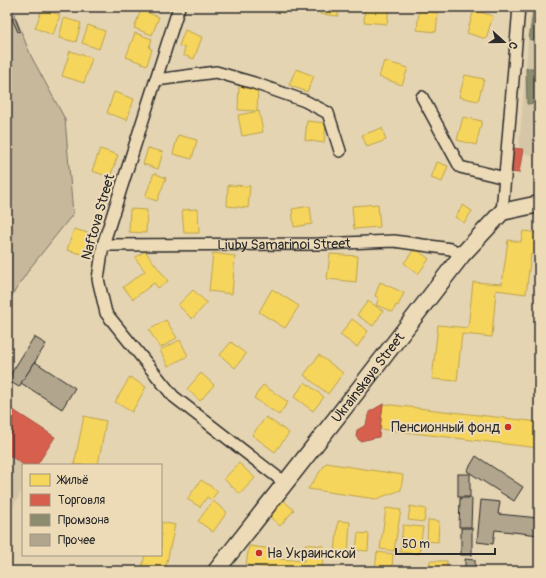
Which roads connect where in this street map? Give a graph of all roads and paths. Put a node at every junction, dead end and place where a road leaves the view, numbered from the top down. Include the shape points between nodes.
1 (179, 7) edge
2 (519, 7) edge
3 (156, 80) junction
4 (422, 97) dead end
5 (340, 151) dead end
6 (505, 178) junction
7 (539, 204) edge
8 (502, 212) junction
9 (103, 245) junction
10 (462, 255) junction
11 (285, 483) junction
12 (216, 571) edge

1 - 3 street, Naftova Street
2 - 6 street
3 - 5 street via 216,72 305,101 328,113
3 - 9 street, Naftova Street
4 - 6 street via 460,167
6 - 8 street
7 - 8 main road
8 - 10 main road, Ukrainskaya Street
9 - 10 street, Liuby Samarinoi Street via 394,241 451,249
9 - 11 street, Naftova Street via 98,279 106,313 173,396
10 - 11 main road, Ukrainskaya Street
11 - 12 main road, Ukrainskaya Street

